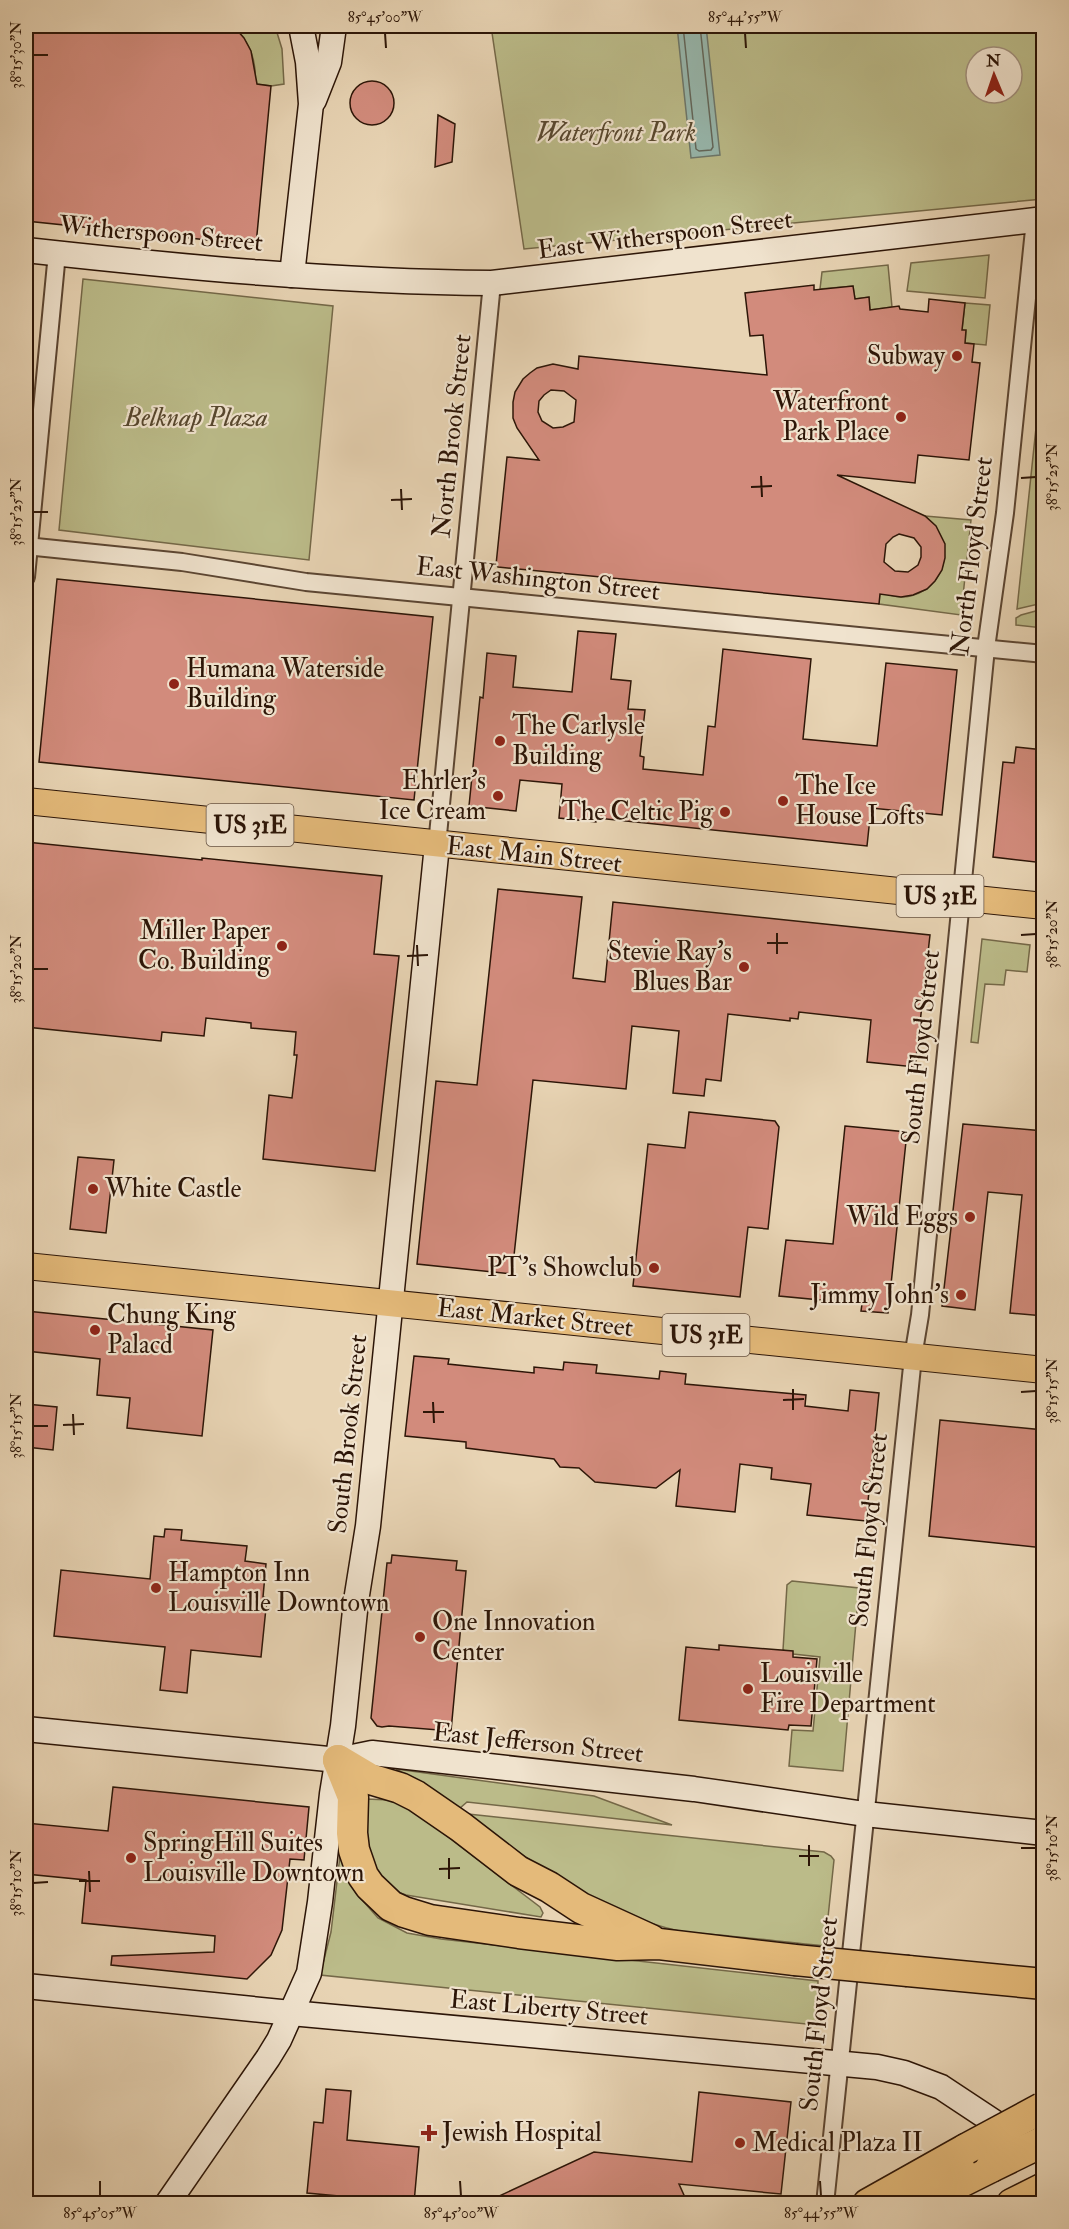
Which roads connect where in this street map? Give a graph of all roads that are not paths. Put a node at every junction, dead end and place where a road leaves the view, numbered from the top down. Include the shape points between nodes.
1 (301, 26) edge
2 (334, 26) edge
3 (311, 104) junction
4 (1039, 219) edge
5 (26, 250) edge
6 (57, 253) junction
7 (292, 274) junction
8 (492, 283) junction
9 (27, 546) edge
10 (26, 577) edge
11 (461, 597) junction
12 (986, 648) junction
13 (1044, 654) edge
14 (26, 801) edge
15 (437, 845) junction
16 (962, 898) junction
17 (1044, 906) edge
18 (26, 1266) edge
19 (392, 1304) junction
20 (913, 1357) junction
21 (1044, 1370) edge
22 (26, 1729) edge
23 (338, 1760) junction
24 (866, 1814) junction
25 (1044, 1833) edge
26 (659, 1944) junction
27 (1044, 1984) edge
28 (26, 1986) edge
29 (291, 2013) junction
30 (840, 2063) junction
31 (1043, 2108) edge
32 (1044, 2141) edge
33 (1044, 2156) edge
34 (167, 2204) edge
35 (825, 2204) edge
36 (868, 2204) edge
37 (917, 2204) edge

1 - 3 street
2 - 3 street via 329,62
3 - 7 street
4 - 8 street, East Witherspoon Street
4 - 12 street, North Floyd Street
5 - 6 street, Witherspoon Street
6 - 7 street, Witherspoon Street
6 - 9 street
7 - 8 street, East Witherspoon Street
8 - 11 street, North Brook Street
9 - 10 street
9 - 11 street, East Washington Street via 182,562 306,582
11 - 12 street, East Washington Street
11 - 15 street, North Brook Street
12 - 13 street, East Washington Street
12 - 16 street, North Floyd Street
14 - 15 main road, East Main Street / US 31E
15 - 16 main road, East Main Street / US 31E
15 - 19 street, South Brook Street
16 - 17 main road, East Main Street / US 31E
16 - 20 street, South Floyd Street
18 - 19 main road, East Market Street / US 31E
19 - 20 main road, East Market Street / US 31E
19 - 23 street, South Brook Street
20 - 21 main road, East Market Street / US 31E
20 - 24 street, South Floyd Street
22 - 23 street, East Jefferson Street
23 - 24 street, East Jefferson Street via 372,1753 694,1789
23 - 26 highway via 370,1779 416,1796 518,1871 581,1908
23 - 26 highway via 353,1797 352,1833 359,1866 370,1886 391,1906 430,1920 519,1933 618,1945
23 - 29 street, South Brook Street via 309,1973
24 - 25 street, East Jefferson Street
24 - 30 street, South Floyd Street
26 - 27 highway, bridge
28 - 29 street, East Liberty Street
29 - 30 street, East Liberty Street
29 - 34 street, South Brook Street via 268,2058
30 - 33 street, East Liberty Street via 904,2073 941,2087
30 - 35 street, South Floyd Street
31 - 36 highway, bridge
32 - 37 highway, bridge

